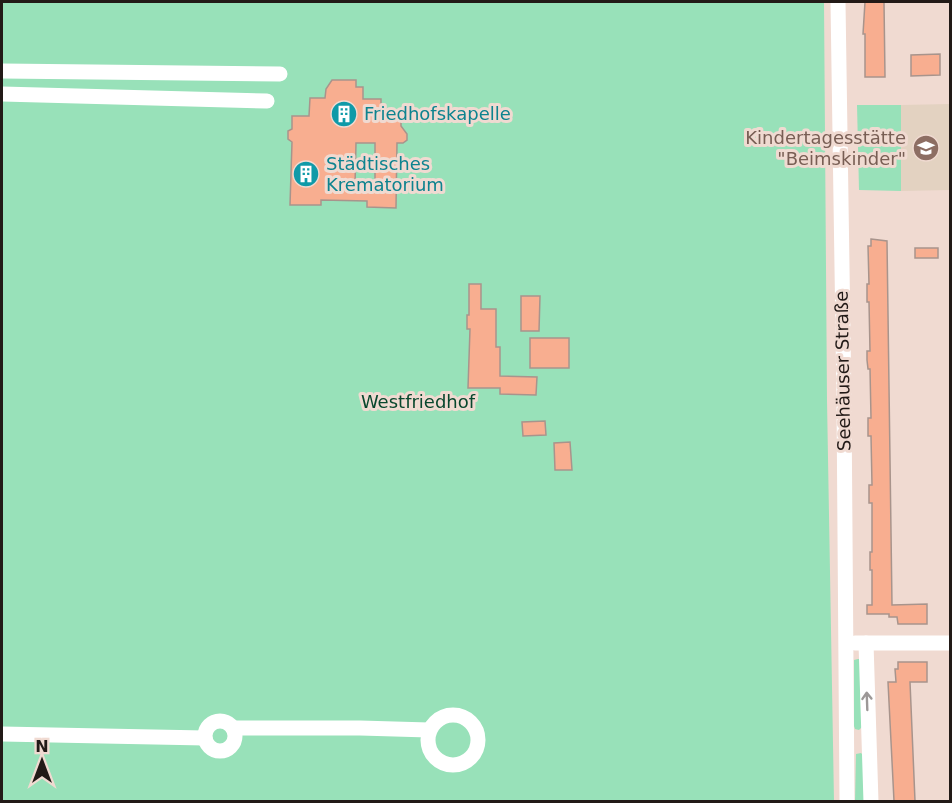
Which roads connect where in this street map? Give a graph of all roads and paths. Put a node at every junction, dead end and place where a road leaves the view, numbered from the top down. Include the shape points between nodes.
1 (838, 2) edge
2 (2, 71) edge
3 (280, 74) dead end
4 (2, 94) edge
5 (267, 100) dead end
6 (846, 643) junction
7 (866, 643) junction
8 (951, 643) edge
9 (233, 728) junction
10 (429, 730) dead end
11 (2, 734) edge
12 (205, 738) junction
13 (846, 740) junction
14 (868, 740) junction
15 (847, 801) edge
16 (871, 801) edge

1 - 6 street, Seehäuser Straße
2 - 3 street
4 - 5 street
6 - 7 street
6 - 13 street, Seehäuser Straße
7 - 8 street
14 -> 7 street
9 - 10 street
9 - 12 street via 224,721 212,723
9 - 12 street via 235,741 227,750 214,751
11 - 12 street
13 - 14 street
13 - 15 street, Seehäuser Straße
14 - 16 street

